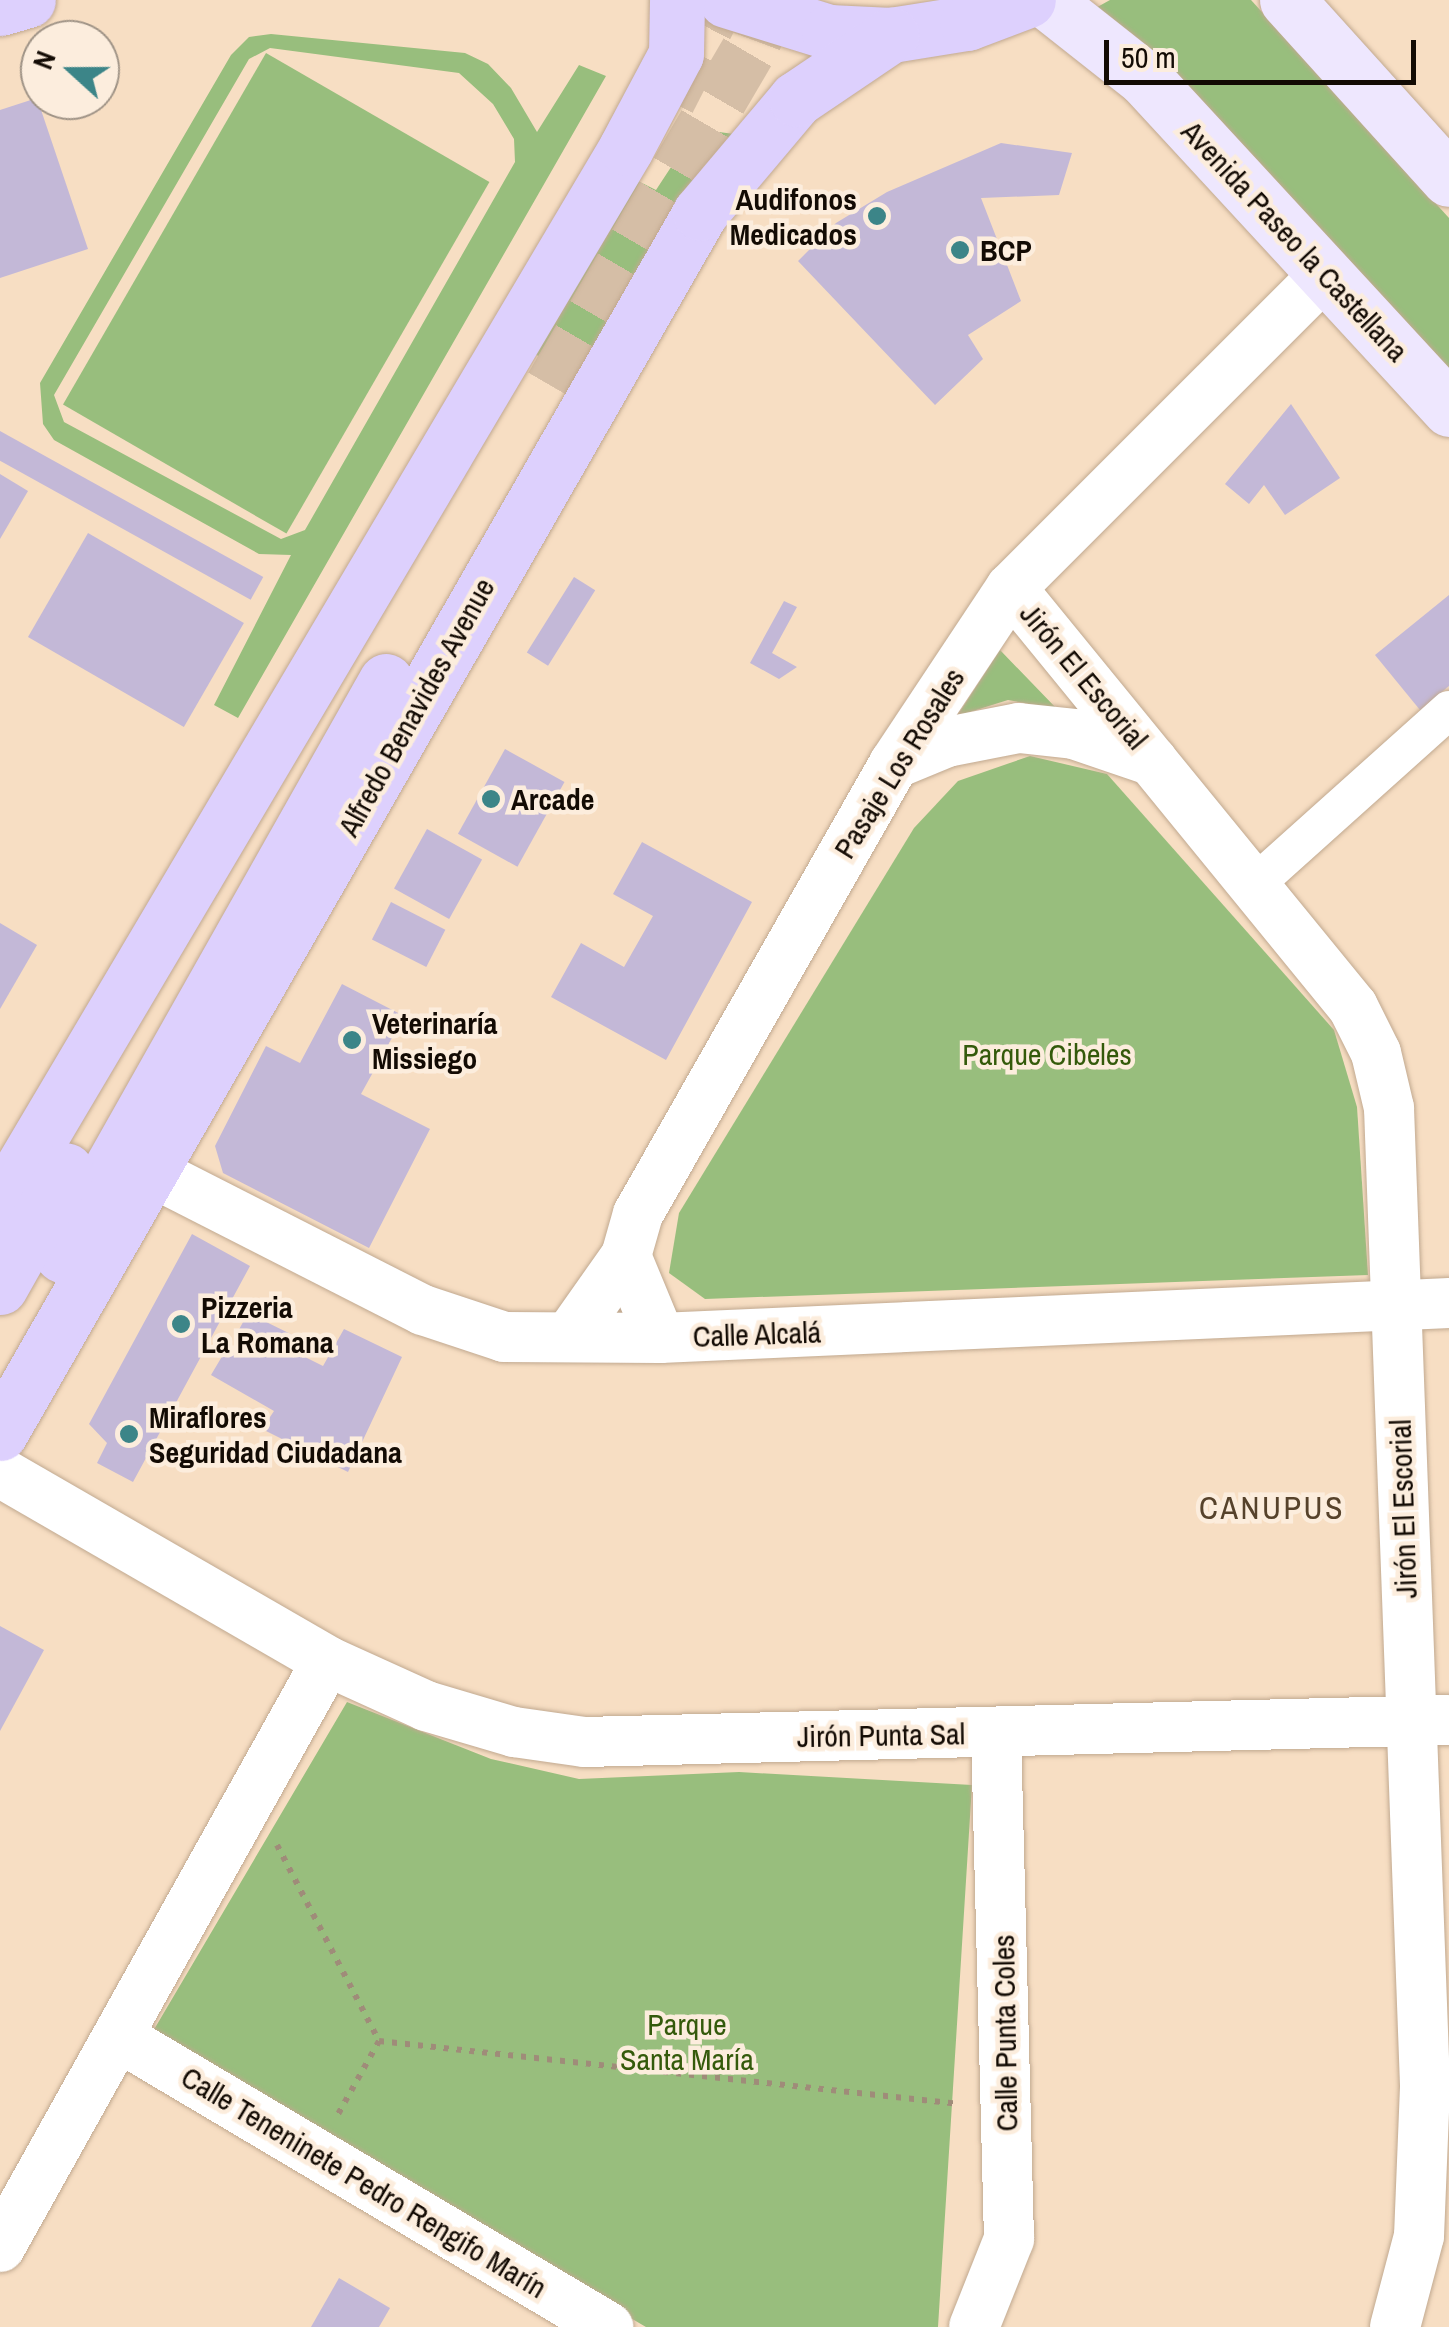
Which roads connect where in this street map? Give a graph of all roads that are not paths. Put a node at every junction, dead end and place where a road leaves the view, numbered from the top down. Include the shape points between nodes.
1 (28, 0) edge
2 (677, 0) edge
3 (726, 0) edge
4 (1028, 0) edge
5 (1045, 0) edge
6 (1286, 0) edge
7 (0, 8) edge
8 (891, 35) junction
9 (1449, 179) edge
10 (1326, 273) junction
11 (1449, 409) edge
12 (1011, 588) junction
13 (1449, 710) edge
14 (1158, 763) junction
15 (894, 764) junction
16 (1254, 884) junction
17 (154, 1173) junction
18 (0, 1205) edge
19 (626, 1256) junction
20 (0, 1287) edge
21 (1449, 1303) edge
22 (1397, 1308) junction
23 (569, 1338) junction
24 (660, 1338) junction
25 (0, 1432) edge
26 (0, 1472) edge
27 (328, 1661) junction
28 (1428, 1720) edge
29 (996, 1733) junction
30 (119, 2037) junction
31 (0, 2247) edge
32 (608, 2327) edge
33 (974, 2327) edge
34 (1395, 2327) edge

1 - 7 main road
2 - 18 main road via 676,54 626,148
3 - 8 main road via 829,32
4 - 8 main road via 967,24
5 - 10 main road, Avenida Paseo la Castellana via 1145,79
6 - 9 main road
8 - 17 main road, Alfredo Benavides Avenue via 796,99 700,213
10 - 11 main road, Avenida Paseo la Castellana
10 - 12 street, Pasaje Los Rosales
12 - 14 street, Jirón El Escorial
12 - 15 street, Pasaje Los Rosales
13 - 16 street
14 - 15 street, Jirón El Escorial via 1074,734 1019,728 947,742
14 - 16 street, Jirón El Escorial
15 - 19 street, Pasaje Los Rosales via 638,1214
16 - 22 street, Jirón El Escorial via 1353,1008 1376,1053 1389,1108
17 - 23 street, Calle Alcalá via 423,1310 504,1337
17 - 25 main road, Alfredo Benavides Avenue
19 - 23 street, Pasaje Los Rosales
19 - 24 street
20 - 25 main road, Alfredo Benavides Avenue via 534,381 29,1314
21 - 22 street, Calle Alcalá
22 - 24 street, Calle Alcalá
22 - 28 street, Jirón El Escorial
23 - 24 street, Calle Alcalá
26 - 27 street, Jirón Punta Sal
27 - 29 street, Jirón Punta Sal via 426,1706 514,1732 584,1742
27 - 30 street
28 - 29 street, Jirón Punta Sal
28 - 34 street, Jirón El Escorial via 1419,2236
29 - 33 street, Calle Punta Coles via 1009,2239
30 - 31 street
30 - 32 street, Calle Teneninete Pedro Rengifo Marín

